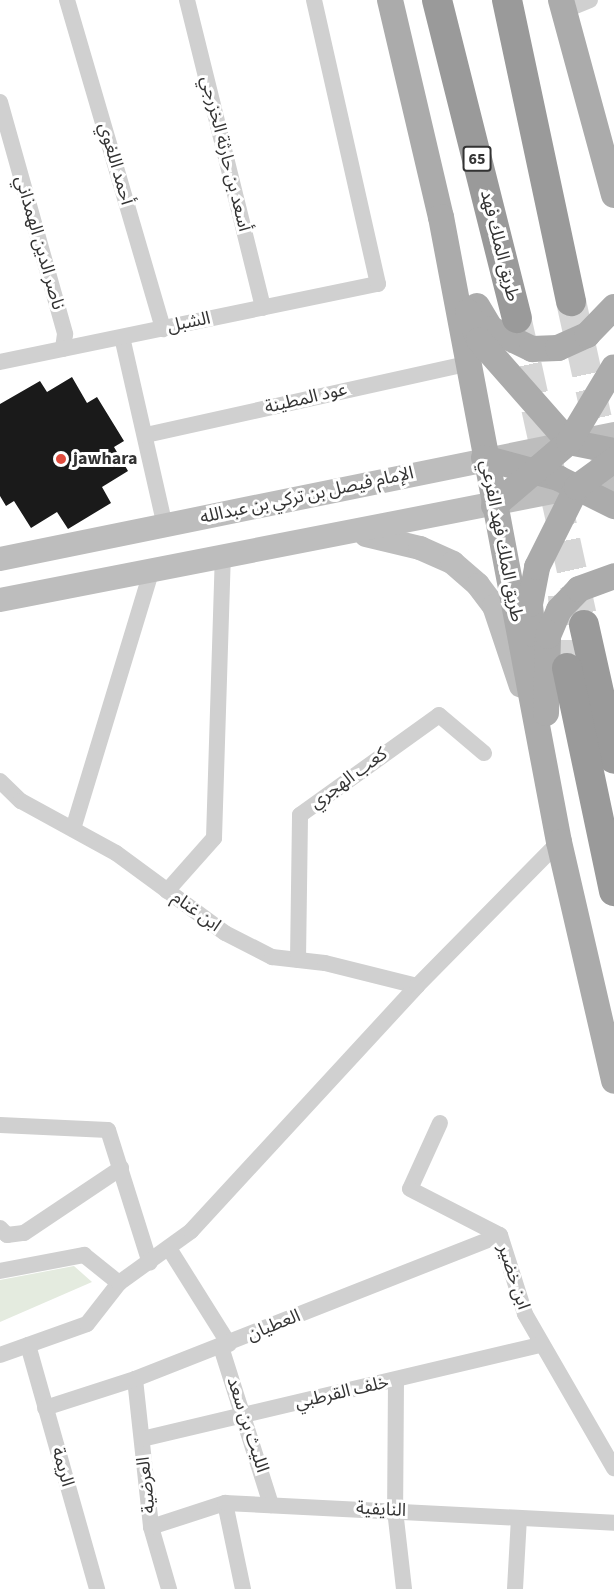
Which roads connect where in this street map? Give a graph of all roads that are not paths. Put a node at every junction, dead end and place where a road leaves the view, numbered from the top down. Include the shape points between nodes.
1 (67, 0) edge
2 (187, 0) edge
3 (314, 0) edge
4 (390, 0) edge
5 (437, 0) edge
6 (507, 0) edge
7 (590, 0) edge
8 (562, 5) edge
9 (0, 102) edge
10 (614, 195) edge
11 (614, 205) edge
12 (441, 217) junction
13 (571, 301) tunnel mouth
14 (614, 307) edge
15 (263, 308) junction
16 (517, 318) tunnel mouth
17 (163, 329) junction
18 (122, 337) junction
19 (63, 349) junction
20 (0, 362) edge
21 (467, 364) junction
22 (614, 367) edge
23 (614, 434) edge
24 (146, 435) junction
25 (569, 442) junction
26 (614, 451) edge
27 (484, 458) junction
28 (614, 459) edge
29 (538, 471) junction
30 (614, 480) edge
31 (577, 487) junction
32 (494, 506) junction
33 (614, 506) edge
34 (165, 527) junction
35 (358, 533) junction
36 (223, 558) junction
37 (0, 559) edge
38 (151, 572) junction
39 (614, 576) edge
40 (0, 600) edge
41 (584, 625) tunnel mouth
42 (567, 668) tunnel mouth
43 (484, 753) dead end
44 (544, 755) junction
45 (614, 759) edge
46 (0, 781) edge
47 (73, 829) junction
48 (559, 842) junction
49 (167, 891) junction
50 (614, 891) edge
51 (298, 960) junction
52 (417, 986) junction
53 (614, 1082) edge
54 (440, 1123) dead end
55 (0, 1125) edge
56 (121, 1168) junction
57 (0, 1228) edge
58 (500, 1235) junction
59 (170, 1250) junction
60 (150, 1263) junction
61 (0, 1271) edge
62 (119, 1283) junction
63 (28, 1345) junction
64 (225, 1345) junction
65 (541, 1345) junction
66 (0, 1355) edge
67 (135, 1379) junction
68 (396, 1380) junction
69 (45, 1408) junction
70 (246, 1415) junction
71 (142, 1439) junction
72 (614, 1468) edge
73 (225, 1503) junction
74 (271, 1504) junction
75 (395, 1510) junction
76 (519, 1518) junction
77 (614, 1523) edge
78 (151, 1527) junction
79 (97, 1589) edge
80 (169, 1589) edge
81 (243, 1589) edge
82 (404, 1589) edge
83 (515, 1589) edge

1 - 17 street, أحمد اللغوي
2 - 15 street, أسعد بن حارثة الخزرجي
3 - 15 street, الشبل via 378,284
4 - 12 main road, طريق الملك فهد الفرعي
5 - 16 highway, طريق الملك فهد / 65
6 - 13 highway
7 - 8 street
8 - 10 main road
9 - 19 street, ناصر الدين الهمذاني via 65,334
10 - 11 main road
12 - 14 main road via 482,318 503,338 532,349 558,348 593,331
12 - 21 main road, طريق الملك فهد الفرعي
12 - 25 main road via 479,340
15 - 17 street, الشبل
17 - 18 street, الشبل
18 - 19 street, الشبل
18 - 24 street
19 - 20 street, الشبل
21 - 24 street, عود المطينة
21 - 27 main road, طريق الملك فهد الفرعي
22 - 25 main road
23 - 25 main road, الإمام فيصل بن تركي بن عبدالله
24 - 34 street
25 - 26 main road
25 - 27 main road, الإمام فيصل بن تركي بن عبدالله
25 - 29 main road
27 - 29 main road
27 - 32 main road, طريق الملك فهد الفرعي
27 - 34 main road, الإمام فيصل بن تركي بن عبدالله
28 - 31 main road
29 - 31 main road
29 - 32 main road
30 - 31 main road
31 - 32 main road
31 - 33 main road
31 - 44 main road via 537,567 530,604
32 - 35 main road
32 - 44 main road, طريق الملك فهد الفرعي
34 - 37 main road, الإمام فيصل بن تركي بن عبدالله
35 - 36 main road
35 - 44 main road via 420,548 453,563 478,585 494,606
36 - 38 main road
36 - 49 street via 214,838
38 - 40 main road
38 - 47 street
39 - 44 main road via 579,589 559,610 548,636
41 - 45 highway
42 - 50 highway
43 - 51 street, كعب الهجري via 439,715 300,815
44 - 48 main road, طريق الملك فهد الفرعي
46 - 47 street, ابن غنام via 21,801
47 - 49 street, ابن غنام
48 - 52 street
48 - 53 main road, طريق الملك فهد الفرعي
49 - 51 street, ابن غنام via 225,933 272,957
51 - 52 street, ابن غنام
52 - 59 street
54 - 58 street, ابن خضير via 410,1189
55 - 56 street via 108,1130
56 - 57 street via 24,1233 7,1235
56 - 60 street
58 - 64 street, العطيان
58 - 65 street, ابن خضير via 525,1314
59 - 60 street
59 - 64 street, الليث بن سعد
60 - 62 street
61 - 62 street via 84,1255
62 - 63 street via 87,1324
63 - 66 street
63 - 69 street, الريمة
64 - 67 street, العطيان
64 - 70 street, الليث بن سعد
65 - 68 street, خلف القرطبي
65 - 72 street, ابن خضير
67 - 69 street, العطيان
67 - 71 street, العرضية
68 - 70 street, خلف القرطبي
68 - 75 street
69 - 79 street, الريمة
70 - 71 street, خلف القرطبي
70 - 74 street, الليث بن سعد
71 - 78 street, العرضية
73 - 74 street, النايفية
73 - 78 street, النايفية
73 - 81 street
74 - 75 street, النايفية
75 - 76 street, النايفية
75 - 82 street
76 - 77 street, النايفية
76 - 83 street
78 - 80 street, العرضية

